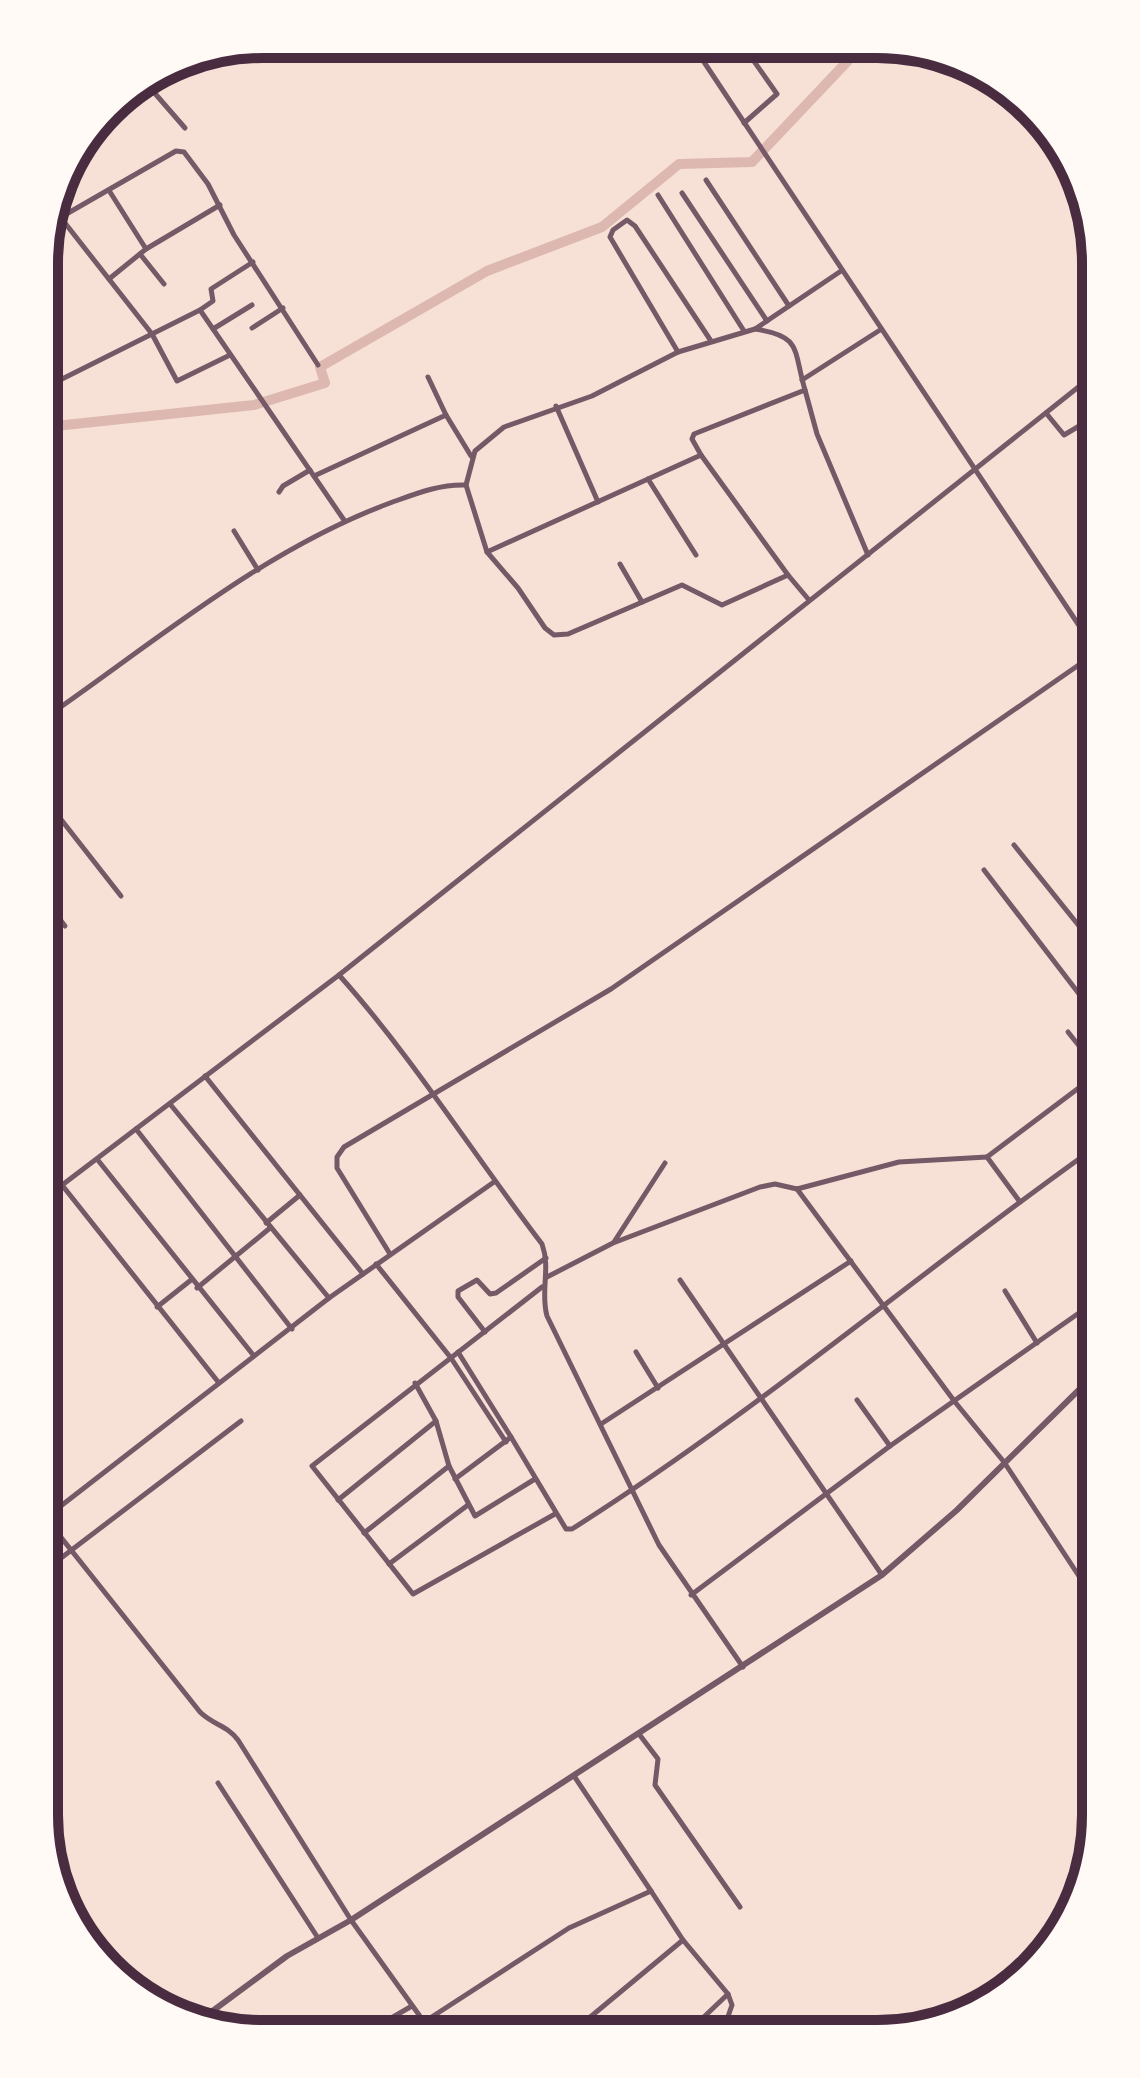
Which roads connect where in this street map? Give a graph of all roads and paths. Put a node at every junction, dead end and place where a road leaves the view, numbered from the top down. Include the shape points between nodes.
1 (701, 58) edge
2 (752, 58) edge
3 (152, 91) edge
4 (744, 123) junction
5 (185, 128) dead end
6 (706, 180) dead end
7 (110, 192) junction
8 (682, 193) dead end
9 (658, 195) dead end
10 (220, 205) junction
11 (64, 214) edge
12 (63, 222) edge
13 (143, 251) junction
14 (253, 262) junction
15 (841, 271) junction
16 (109, 279) junction
17 (164, 284) dead end
18 (252, 305) dead end
19 (789, 306) junction
20 (283, 308) junction
21 (200, 310) junction
22 (767, 321) junction
23 (252, 328) dead end
24 (213, 329) junction
25 (755, 329) junction
26 (880, 330) junction
27 (744, 331) junction
28 (152, 334) junction
29 (711, 341) junction
30 (678, 352) junction
31 (230, 355) junction
32 (318, 365) dead end
33 (428, 377) dead end
34 (802, 380) junction
35 (58, 381) edge
36 (1082, 384) edge
37 (805, 390) junction
38 (556, 406) junction
39 (1046, 413) junction
40 (446, 415) junction
41 (1082, 424) edge
42 (701, 455) junction
43 (471, 456) junction
44 (974, 469) junction
45 (312, 473) junction
46 (648, 479) junction
47 (466, 485) junction
48 (279, 492) dead end
49 (598, 502) junction
50 (344, 520) junction
51 (234, 531) dead end
52 (487, 552) junction
53 (696, 555) dead end
54 (868, 555) junction
55 (620, 564) dead end
56 (258, 570) junction
57 (788, 575) junction
58 (809, 600) junction
59 (642, 602) junction
60 (1082, 631) edge
61 (1082, 662) edge
62 (58, 709) edge
63 (58, 816) edge
64 (1014, 845) dead end
65 (984, 870) dead end
66 (121, 896) dead end
67 (58, 917) edge
68 (65, 926) dead end
69 (1082, 930) edge
70 (339, 975) junction
71 (1082, 998) edge
72 (1068, 1032) dead end
73 (1082, 1050) edge
74 (205, 1076) junction
75 (1082, 1086) edge
76 (433, 1093) junction
77 (170, 1104) junction
78 (136, 1129) junction
79 (987, 1157) junction
80 (97, 1159) junction
81 (1082, 1159) edge
82 (665, 1163) dead end
83 (494, 1182) junction
84 (60, 1187) joint
85 (797, 1189) junction
86 (300, 1195) junction
87 (1020, 1202) junction
88 (268, 1225) junction
89 (613, 1243) junction
90 (390, 1254) junction
91 (234, 1258) junction
92 (546, 1258) junction
93 (851, 1261) junction
94 (376, 1264) junction
95 (363, 1274) junction
96 (547, 1277) junction
97 (191, 1280) junction
98 (680, 1280) dead end
99 (543, 1287) junction
100 (197, 1288) junction
101 (1005, 1291) dead end
102 (329, 1298) junction
103 (883, 1306) junction
104 (157, 1307) junction
105 (1082, 1311) edge
106 (292, 1329) junction
107 (485, 1332) junction
108 (1037, 1343) junction
109 (724, 1345) junction
110 (458, 1352) junction
111 (636, 1352) dead end
112 (254, 1356) junction
113 (451, 1358) junction
114 (466, 1365) junction
115 (459, 1370) junction
116 (219, 1383) junction
117 (415, 1383) junction
118 (1082, 1387) edge
119 (658, 1388) junction
120 (762, 1397) junction
121 (857, 1400) dead end
122 (955, 1402) junction
123 (241, 1421) dead end
124 (436, 1421) junction
125 (601, 1424) junction
126 (508, 1440) junction
127 (890, 1446) junction
128 (1004, 1462) junction
129 (449, 1466) junction
130 (455, 1479) junction
131 (535, 1479) junction
132 (632, 1491) junction
133 (826, 1494) junction
134 (338, 1500) junction
135 (468, 1505) junction
136 (58, 1508) edge
137 (555, 1514) junction
138 (58, 1533) edge
139 (364, 1533) junction
140 (72, 1550) junction
141 (58, 1560) edge
142 (389, 1564) junction
143 (882, 1575) junction
144 (1082, 1581) edge
145 (691, 1595) junction
146 (744, 1668) junction
147 (639, 1734) junction
148 (574, 1776) junction
149 (218, 1783) dead end
150 (651, 1891) junction
151 (740, 1907) dead end
152 (351, 1920) junction
153 (318, 1938) junction
154 (683, 1940) junction
155 (728, 1994) junction
156 (412, 2006) junction
157 (209, 2013) edge
158 (388, 2020) edge
159 (422, 2020) edge
160 (427, 2020) edge
161 (588, 2020) edge
162 (701, 2020) edge
163 (727, 2020) edge

1 - 4 street
2 - 4 street via 777,94
3 - 5 street
4 - 15 street
6 - 19 street
7 - 10 street via 181,151
7 - 11 street
7 - 13 street
8 - 22 street
9 - 27 street
10 - 13 street
10 - 14 street
12 - 16 street
13 - 16 street
13 - 17 street
14 - 20 street
14 - 21 street via 211,289 214,300
15 - 19 street
15 - 26 street
16 - 28 street
18 - 24 street
19 - 22 street
20 - 23 street
20 - 32 street
21 - 24 street
21 - 28 street
22 - 25 street
24 - 31 street
25 - 27 street
25 - 34 street via 791,341
26 - 34 street
26 - 44 street
27 - 29 street
28 - 31 street via 177,381
28 - 35 street
29 - 30 street
29 - 30 street via 627,220 610,237
30 - 38 street via 592,396
31 - 45 street
33 - 40 street
34 - 37 street
36 - 39 street
37 - 42 street via 694,434
37 - 54 street via 817,434
38 - 43 street via 490,436
38 - 49 street
39 - 41 street via 1064,435
39 - 44 street
40 - 43 street
40 - 45 street
42 - 46 street
42 - 57 street
43 - 47 street
44 - 54 street
44 - 60 street
45 - 48 street
45 - 50 street
46 - 49 street
46 - 53 street
47 - 50 street via 430,489
47 - 52 street
49 - 52 street
50 - 56 street
51 - 56 street
52 - 59 street via 554,635
54 - 58 street
55 - 59 street
56 - 62 street
57 - 58 street
57 - 59 street via 726,604 709,602 682,585
58 - 70 street
61 - 76 street via 611,989
63 - 66 street
64 - 69 street
65 - 71 street
67 - 68 street
70 - 74 street
70 - 76 street
72 - 73 street
74 - 77 street
74 - 86 street
75 - 79 street
76 - 83 street
76 - 90 street via 366,1131 337,1157 337,1168
77 - 78 street
77 - 88 street
78 - 80 street
78 - 91 street
79 - 85 street via 899,1162
79 - 87 street
80 - 84 street
80 - 97 street
81 - 87 street
82 - 89 street
83 - 90 street
83 - 92 street via 542,1244
84 - 104 street
85 - 89 street via 760,1187
85 - 93 street
86 - 88 street
86 - 95 street
87 - 103 street
88 - 91 street
88 - 102 street
89 - 96 street
90 - 94 street
91 - 100 street
91 - 106 street
92 - 96 street
92 - 107 street via 496,1293 490,1294 477,1280 458,1291
93 - 103 street
93 - 109 street
94 - 95 street
94 - 113 street
95 - 102 street
96 - 99 street
97 - 100 street
97 - 104 street
98 - 109 street
99 - 107 street
99 - 125 street via 547,1316
100 - 112 street
101 - 108 street
102 - 106 street
103 - 120 street
103 - 122 street
104 - 116 street
105 - 108 street
106 - 112 street
107 - 110 street
108 - 122 street
109 - 119 street
109 - 120 street
110 - 113 street
110 - 114 street
111 - 119 street
112 - 116 street
113 - 115 street
113 - 117 street
114 - 115 street
114 - 126 street
115 - 126 street
116 - 136 street
117 - 124 street
117 - 134 street via 312,1463
118 - 128 street
119 - 125 street
120 - 132 street
120 - 133 street
121 - 127 street
122 - 127 street
122 - 128 street
123 - 140 street
124 - 129 street
124 - 134 street
125 - 132 street
126 - 130 street
126 - 131 street
127 - 133 street
128 - 143 street
128 - 144 street
129 - 130 street
129 - 139 street
130 - 135 street
131 - 135 street via 478,1516
131 - 137 street
132 - 137 street via 569,1531
132 - 145 street
133 - 143 street
133 - 145 street
134 - 139 street
135 - 142 street
137 - 142 street via 418,1594 410,1592
138 - 140 street
139 - 142 street
140 - 141 street
140 - 152 street via 200,1712 232,1731
143 - 146 street
145 - 146 street
146 - 147 street
147 - 148 street
147 - 151 street via 658,1759 655,1785
148 - 150 street
148 - 152 street
149 - 153 street
150 - 154 street
150 - 160 street via 569,1928
152 - 153 street
152 - 156 street
153 - 157 street
154 - 155 street
154 - 161 street
155 - 162 street
155 - 163 street via 732,2005
156 - 158 street
156 - 159 street

